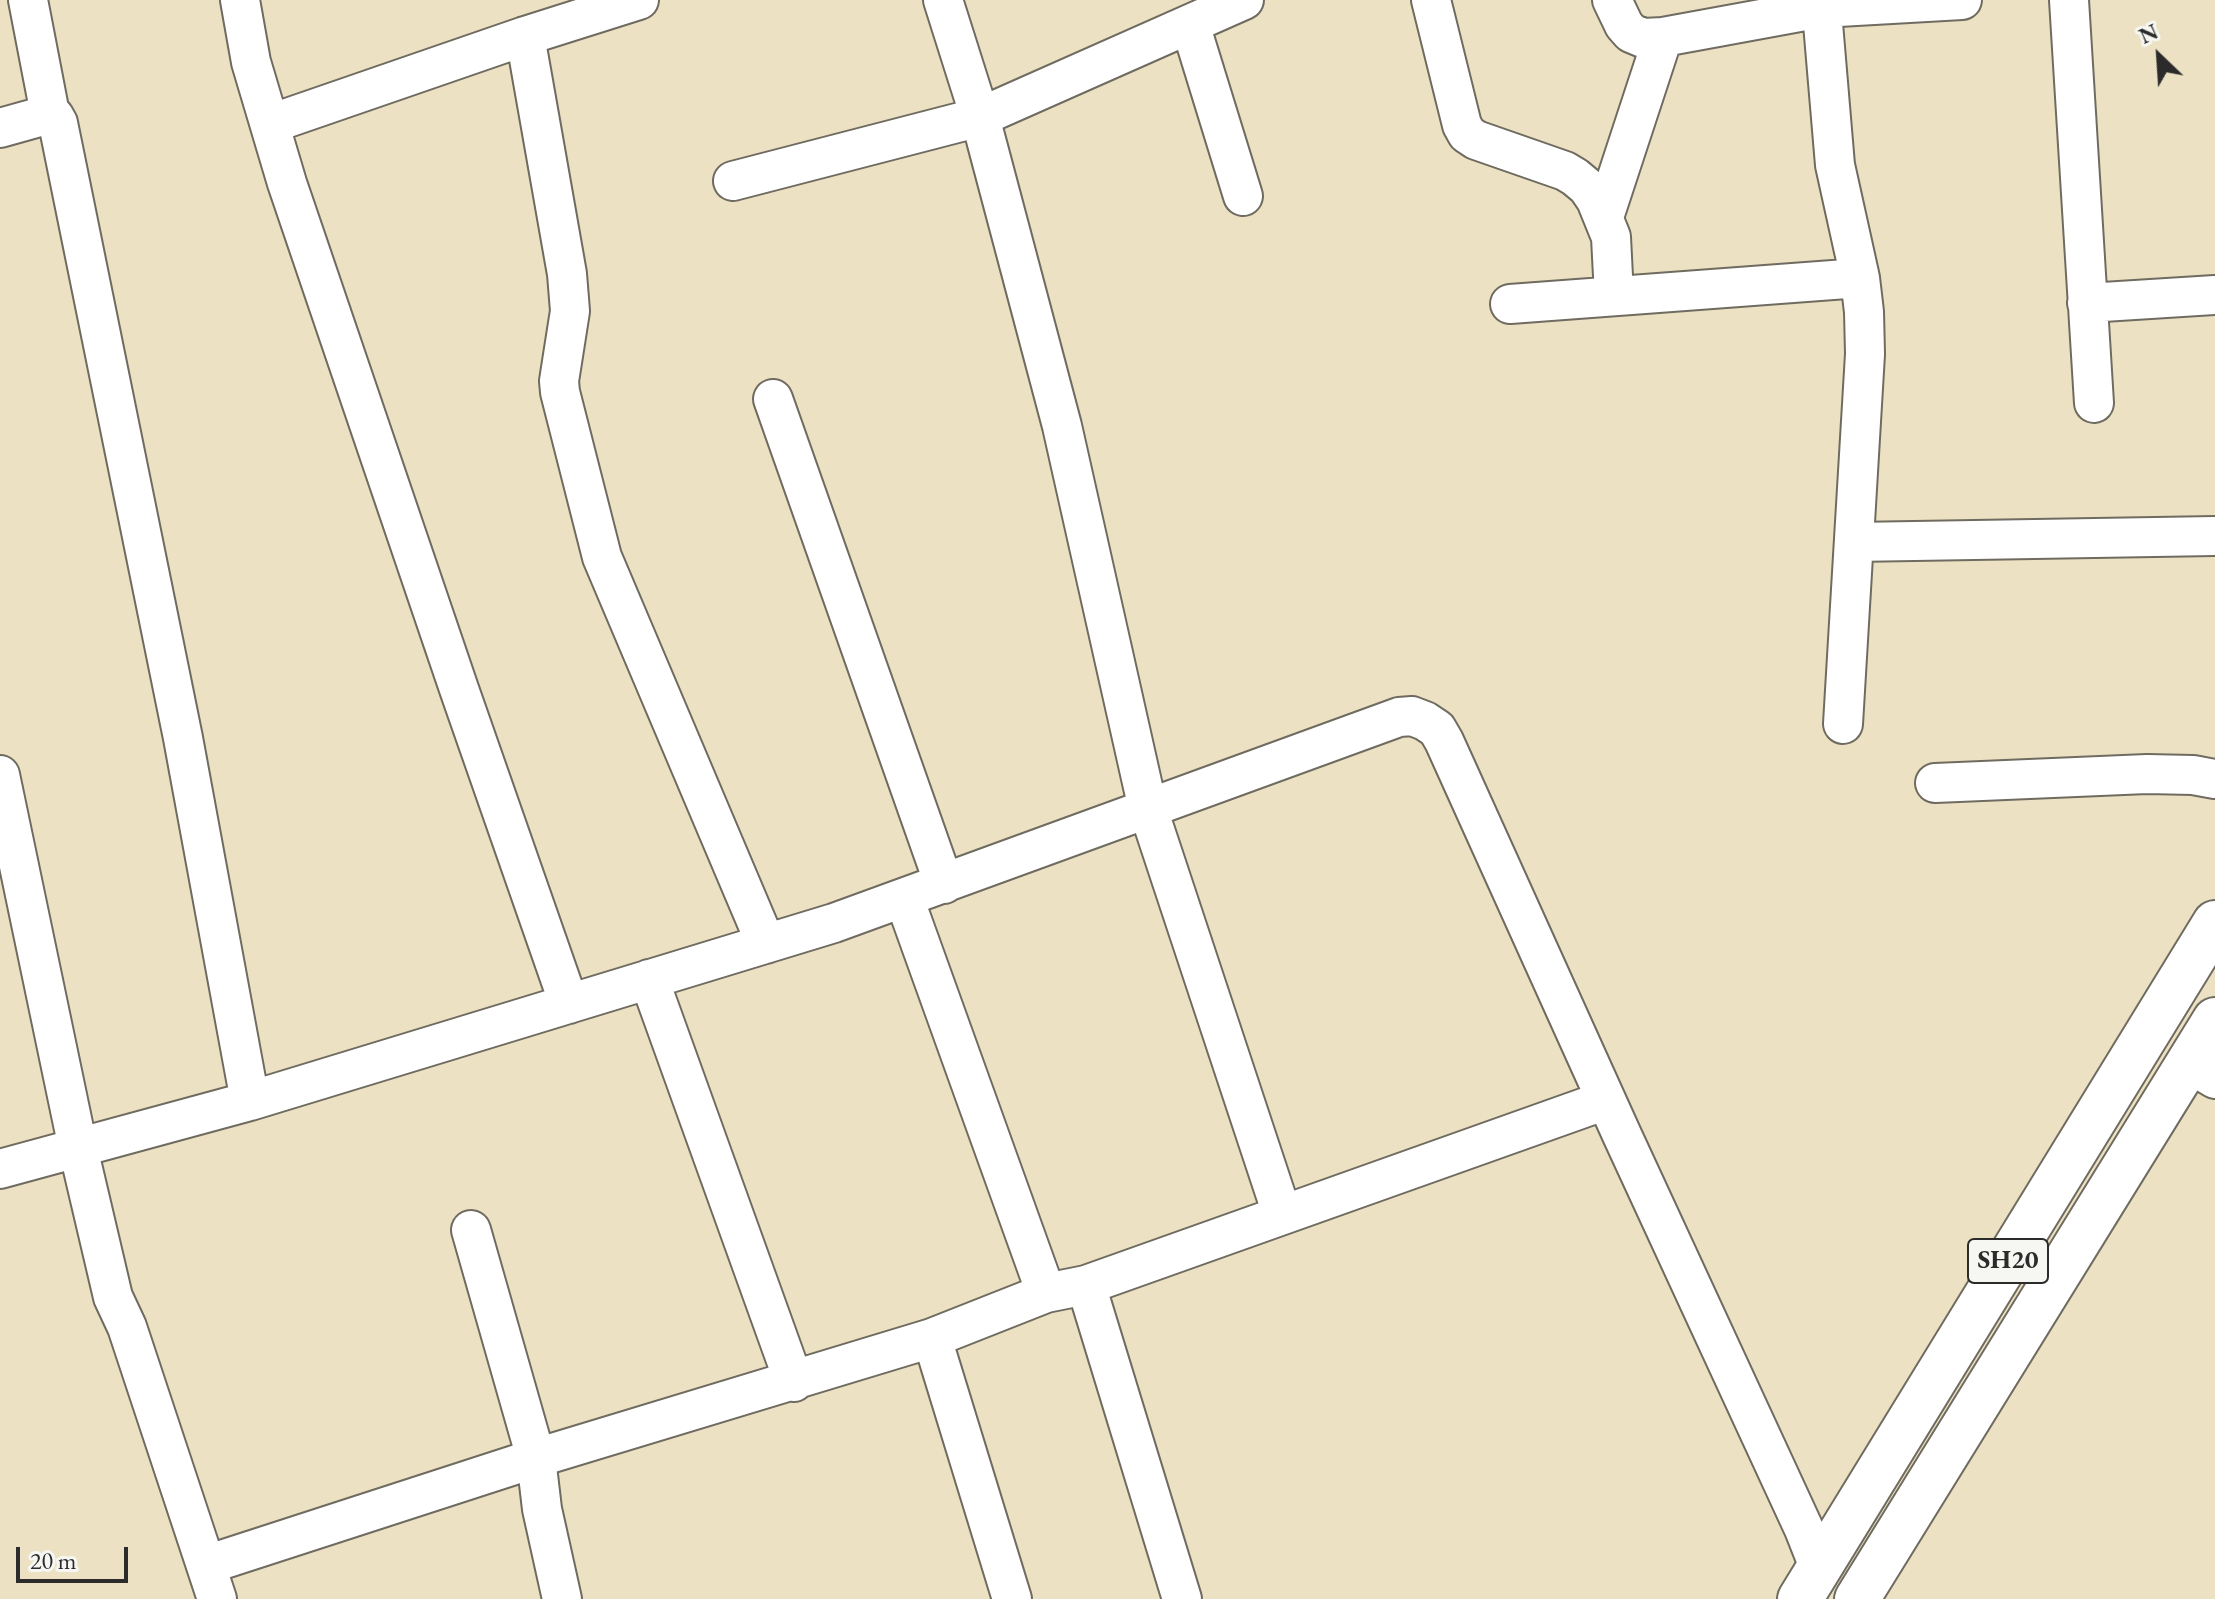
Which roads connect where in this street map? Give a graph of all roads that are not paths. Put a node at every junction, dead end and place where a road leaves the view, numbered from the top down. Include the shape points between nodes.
1 (28, 0) edge
2 (240, 0) edge
3 (639, 0) edge
4 (943, 0) edge
5 (1244, 0) edge
6 (1431, 0) edge
7 (1612, 0) edge
8 (1962, 0) edge
9 (2069, 0) edge
10 (1821, 4) edge
11 (1190, 24) junction
12 (525, 36) junction
13 (1663, 37) junction
14 (50, 114) junction
15 (980, 117) junction
16 (270, 124) junction
17 (0, 128) edge
18 (733, 181) dead end
19 (1243, 196) dead end
20 (1604, 217) junction
21 (1860, 278) junction
22 (2215, 295) edge
23 (1614, 296) junction
24 (2087, 303) junction
25 (1510, 304) dead end
26 (773, 399) dead end
27 (2094, 403) dead end
28 (2215, 536) edge
29 (1854, 542) junction
30 (1843, 724) dead end
31 (0, 775) edge
32 (2215, 779) edge
33 (1935, 783) dead end
34 (1148, 809) junction
35 (944, 884) junction
36 (904, 898) junction
37 (2215, 923) edge
38 (766, 944) junction
39 (649, 979) junction
40 (569, 1004) junction
41 (2215, 1020) edge
42 (2202, 1071) edge
43 (1606, 1100) junction
44 (250, 1101) junction
45 (78, 1148) junction
46 (0, 1169) edge
47 (1282, 1214) junction
48 (471, 1230) dead end
49 (1086, 1285) junction
50 (1046, 1293) junction
51 (932, 1338) junction
52 (794, 1382) junction
53 (536, 1458) junction
54 (211, 1582) edge
55 (1810, 1583) edge
56 (562, 1599) edge
57 (1012, 1599) edge
58 (1182, 1599) edge
59 (1857, 1599) edge

1 - 14 street
2 - 16 street
3 - 12 street
4 - 15 street
5 - 11 street
6 - 20 street via 1467,134 1575,177
7 - 13 street via 1631,33
8 - 10 street
9 - 24 street
10 - 13 street
10 - 21 street via 1835,165
11 - 15 street
11 - 19 street
12 - 16 street
12 - 38 street via 567,274 570,311 560,392 602,557
13 - 20 street
14 - 17 street
14 - 44 street via 58,123 177,708
15 - 18 street
15 - 34 street via 1062,426
16 - 40 street
20 - 23 street via 1611,237
21 - 23 street
21 - 29 street via 1865,354
22 - 24 street
23 - 25 street
24 - 27 street
26 - 35 street
28 - 29 street
29 - 30 street
31 - 45 street
32 - 33 street via 2147,774
34 - 35 street
34 - 43 street via 1399,717 1425,721 1444,741
34 - 47 street
35 - 36 street
36 - 38 street
36 - 50 street
37 - 55 main road, SH20
38 - 39 street
39 - 40 street
39 - 52 street
40 - 44 street
41 - 42 main road, SH20
42 - 59 main road, SH20
43 - 47 street
43 - 55 street via 1804,1529
44 - 45 street
45 - 46 street
45 - 54 street via 113,1297
47 - 49 street
48 - 53 street
49 - 50 street
49 - 58 street
50 - 51 street
51 - 52 street
51 - 57 street
52 - 53 street
53 - 54 street
53 - 56 street

